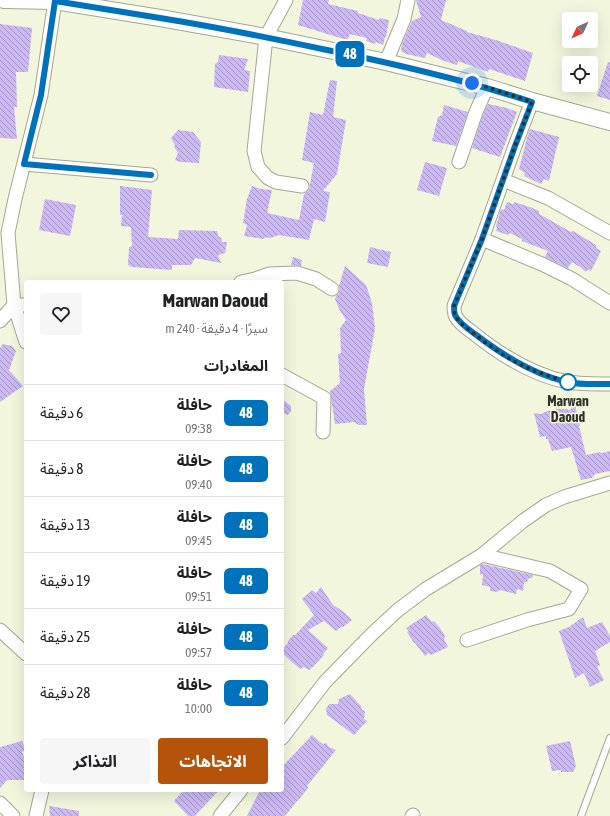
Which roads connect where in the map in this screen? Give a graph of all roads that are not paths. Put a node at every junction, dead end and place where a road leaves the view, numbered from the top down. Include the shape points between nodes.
1 (4, 0) edge
2 (286, 0) edge
3 (408, 0) edge
4 (55, 1) junction
5 (266, 37) junction
6 (386, 62) junction
7 (487, 87) junction
8 (532, 102) junction
9 (610, 122) edge
10 (459, 162) dead end
11 (24, 164) junction
12 (151, 175) dead end
13 (503, 180) junction
14 (302, 186) dead end
15 (4, 232) edge
16 (610, 233) edge
17 (482, 239) junction
18 (257, 280) edge
19 (332, 289) dead end
20 (610, 303) edge
21 (20, 305) edge
22 (0, 321) edge
23 (24, 330) edge
24 (284, 375) edge
25 (610, 384) edge
26 (323, 432) dead end
27 (610, 483) edge
28 (482, 555) junction
29 (0, 630) edge
30 (467, 640) dead end
31 (24, 652) edge
32 (284, 735) edge
33 (610, 738) edge
34 (42, 792) edge
35 (240, 792) edge
36 (0, 803) edge
37 (13, 816) edge
38 (36, 816) edge
39 (220, 816) edge
40 (581, 816) edge

1 - 4 street
2 - 5 street
3 - 6 street via 404,19
4 - 5 street
4 - 11 street via 41,95
5 - 6 street
5 - 14 street via 254,151 258,167 268,178 276,182
6 - 7 street
7 - 8 street
7 - 10 street
8 - 9 street
8 - 13 street
11 - 12 street
11 - 15 street
13 - 16 street via 548,198
13 - 17 street
15 - 21 street
17 - 20 street via 572,279
17 - 25 street via 454,306 455,316 460,322 503,355 529,368 566,382
18 - 19 street via 269,274 297,272
21 - 22 street
21 - 23 street
24 - 26 street via 324,398
27 - 28 street via 564,496 546,505
28 - 30 street via 550,571 580,589 569,609
28 - 32 street via 426,588 398,610 325,682
29 - 31 street
33 - 40 lane
34 - 38 street
35 - 39 street
36 - 37 street

